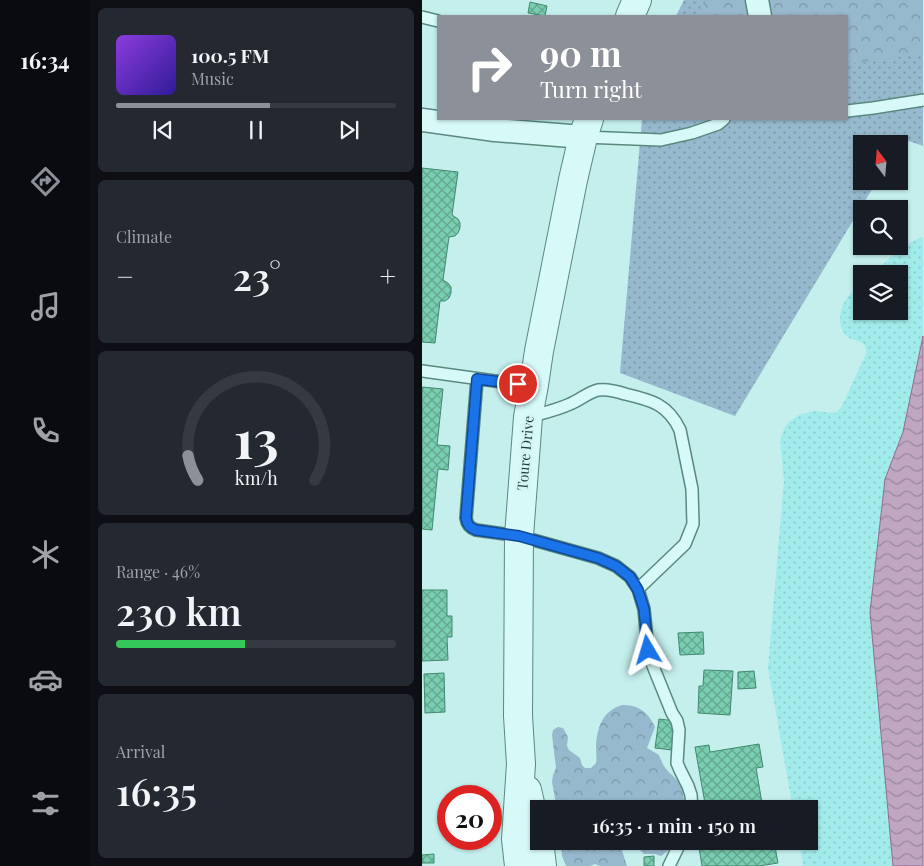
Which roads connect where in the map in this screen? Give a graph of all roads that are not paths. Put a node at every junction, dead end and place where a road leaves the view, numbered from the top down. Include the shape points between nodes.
1 (637, 0) edge
2 (757, 0) edge
3 (630, 15) edge
4 (760, 15) edge
5 (422, 18) edge
6 (437, 21) edge
7 (924, 100) edge
8 (848, 110) edge
9 (422, 120) edge
10 (723, 120) edge
11 (522, 125) edge
12 (586, 128) edge
13 (422, 371) edge
14 (477, 379) junction
15 (534, 386) junction
16 (528, 418) junction
17 (519, 536) junction
18 (638, 590) junction
19 (521, 764) junction
20 (691, 800) edge
21 (530, 804) edge
22 (540, 850) edge
23 (677, 850) edge
24 (519, 866) edge
25 (542, 866) edge
26 (669, 866) edge

1 - 3 street
2 - 4 street
5 - 6 lane
7 - 8 lane
9 - 11 street
10 - 12 lane via 692,133 661,140
11 - 12 street
12 - 15 street, Toure Drive
13 - 14 lane
14 - 15 lane
14 - 17 lane via 467,524 476,530
15 - 16 street, Toure Drive
16 - 17 street, Toure Drive
16 - 18 lane via 568,405 591,392 610,390 656,403 676,422 692,489 693,524 684,544
17 - 18 lane via 616,566 630,577
17 - 19 street, Toure Drive via 518,716
18 - 20 lane via 644,609 648,650 680,730 677,763
19 - 21 street, Toure Drive
19 - 24 street, Toure Drive via 516,839
22 - 25 street, Toure Drive
23 - 26 lane

